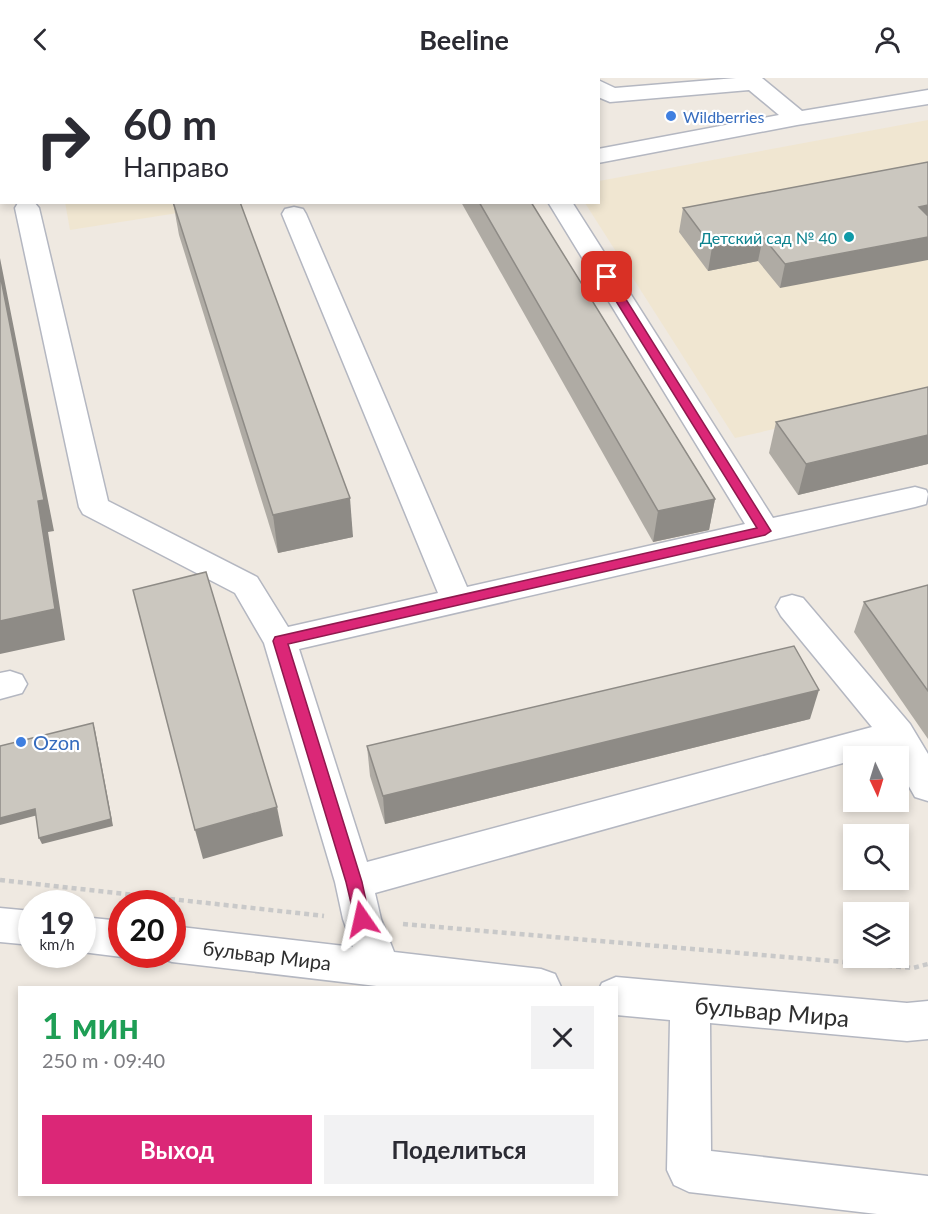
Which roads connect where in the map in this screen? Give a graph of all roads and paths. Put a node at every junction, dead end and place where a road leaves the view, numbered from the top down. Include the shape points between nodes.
1 (600, 88) edge
2 (928, 97) edge
3 (797, 118) junction
4 (600, 156) edge
5 (561, 204) edge
6 (27, 208) dead end
7 (294, 214) dead end
8 (924, 501) edge
9 (765, 531) junction
10 (457, 600) junction
11 (792, 606) dead end
12 (280, 641) junction
13 (898, 734) junction
14 (928, 786) edge
15 (0, 880) edge
16 (354, 882) junction
17 (362, 919) junction
18 (0, 925) edge
19 (18, 927) edge
20 (186, 946) edge
21 (928, 964) edge
22 (381, 968) junction
23 (533, 986) edge
24 (618, 996) edge
25 (690, 1005) junction
26 (928, 1020) edge
27 (928, 1198) edge

1 - 3 street via 610,95 754,83
2 - 3 street
3 - 4 street
5 - 9 street
6 - 12 street via 94,507 246,585
7 - 10 street
8 - 9 street
9 - 10 street
10 - 12 street
11 - 13 street
12 - 16 street
13 - 14 street
13 - 16 street
15 - 17 path
16 - 17 street
17 - 21 path via 913,968
17 - 22 street
18 - 19 street
20 - 22 street, бульвар Мира
22 - 23 street, бульвар Мира
24 - 25 street, бульвар Мира
25 - 26 street, бульвар Мира via 907,1022
25 - 27 street via 689,1170

